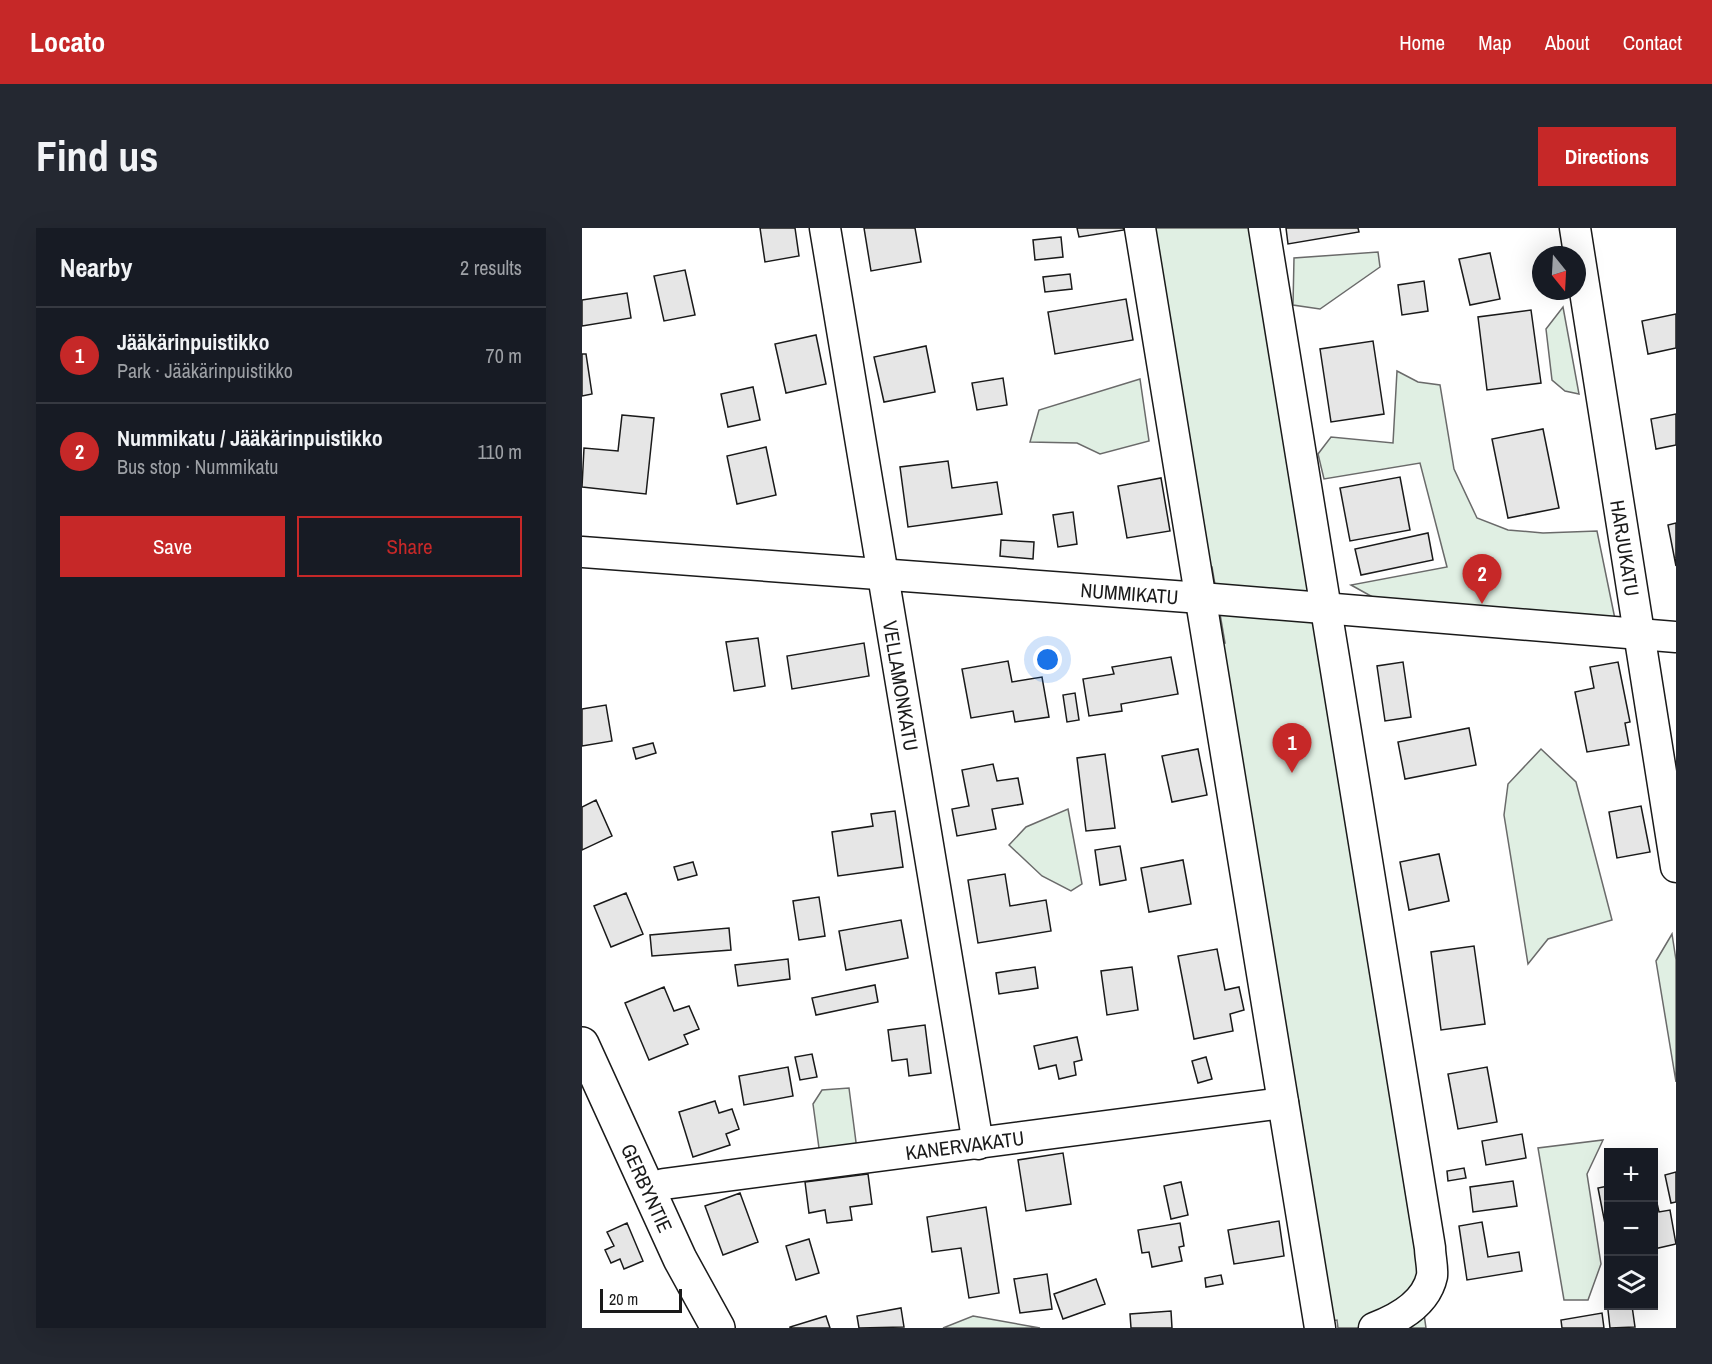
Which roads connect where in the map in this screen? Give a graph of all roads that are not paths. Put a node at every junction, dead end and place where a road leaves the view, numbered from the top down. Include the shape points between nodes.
1 (825, 228) edge
2 (1140, 228) edge
3 (1264, 228) edge
4 (1575, 228) edge
5 (582, 552) edge
6 (883, 575) junction
7 (1201, 598) junction
8 (1326, 609) junction
9 (1641, 635) junction
10 (1676, 638) edge
11 (1676, 867) edge
12 (582, 1044) edge
13 (1283, 1103) junction
14 (978, 1144) junction
15 (648, 1189) junction
16 (718, 1328) edge
17 (1320, 1328) edge
18 (1374, 1328) edge

1 - 6 street, VELLAMONKATU
2 - 7 street
3 - 8 street
4 - 9 street, HARJUKATU
5 - 6 street, NUMMIKATU
6 - 7 street, NUMMIKATU
6 - 14 street, VELLAMONKATU
7 - 8 street, NUMMIKATU
7 - 13 street
8 - 9 street, NUMMIKATU
8 - 18 street via 1432,1276 1422,1299 1396,1320
9 - 10 street, NUMMIKATU
9 - 11 street, HARJUKATU
12 - 15 main road, GERBYNTIE
13 - 14 street, KANERVAKATU
13 - 17 street
14 - 15 street, KANERVAKATU
15 - 16 main road, GERBYNTIE

